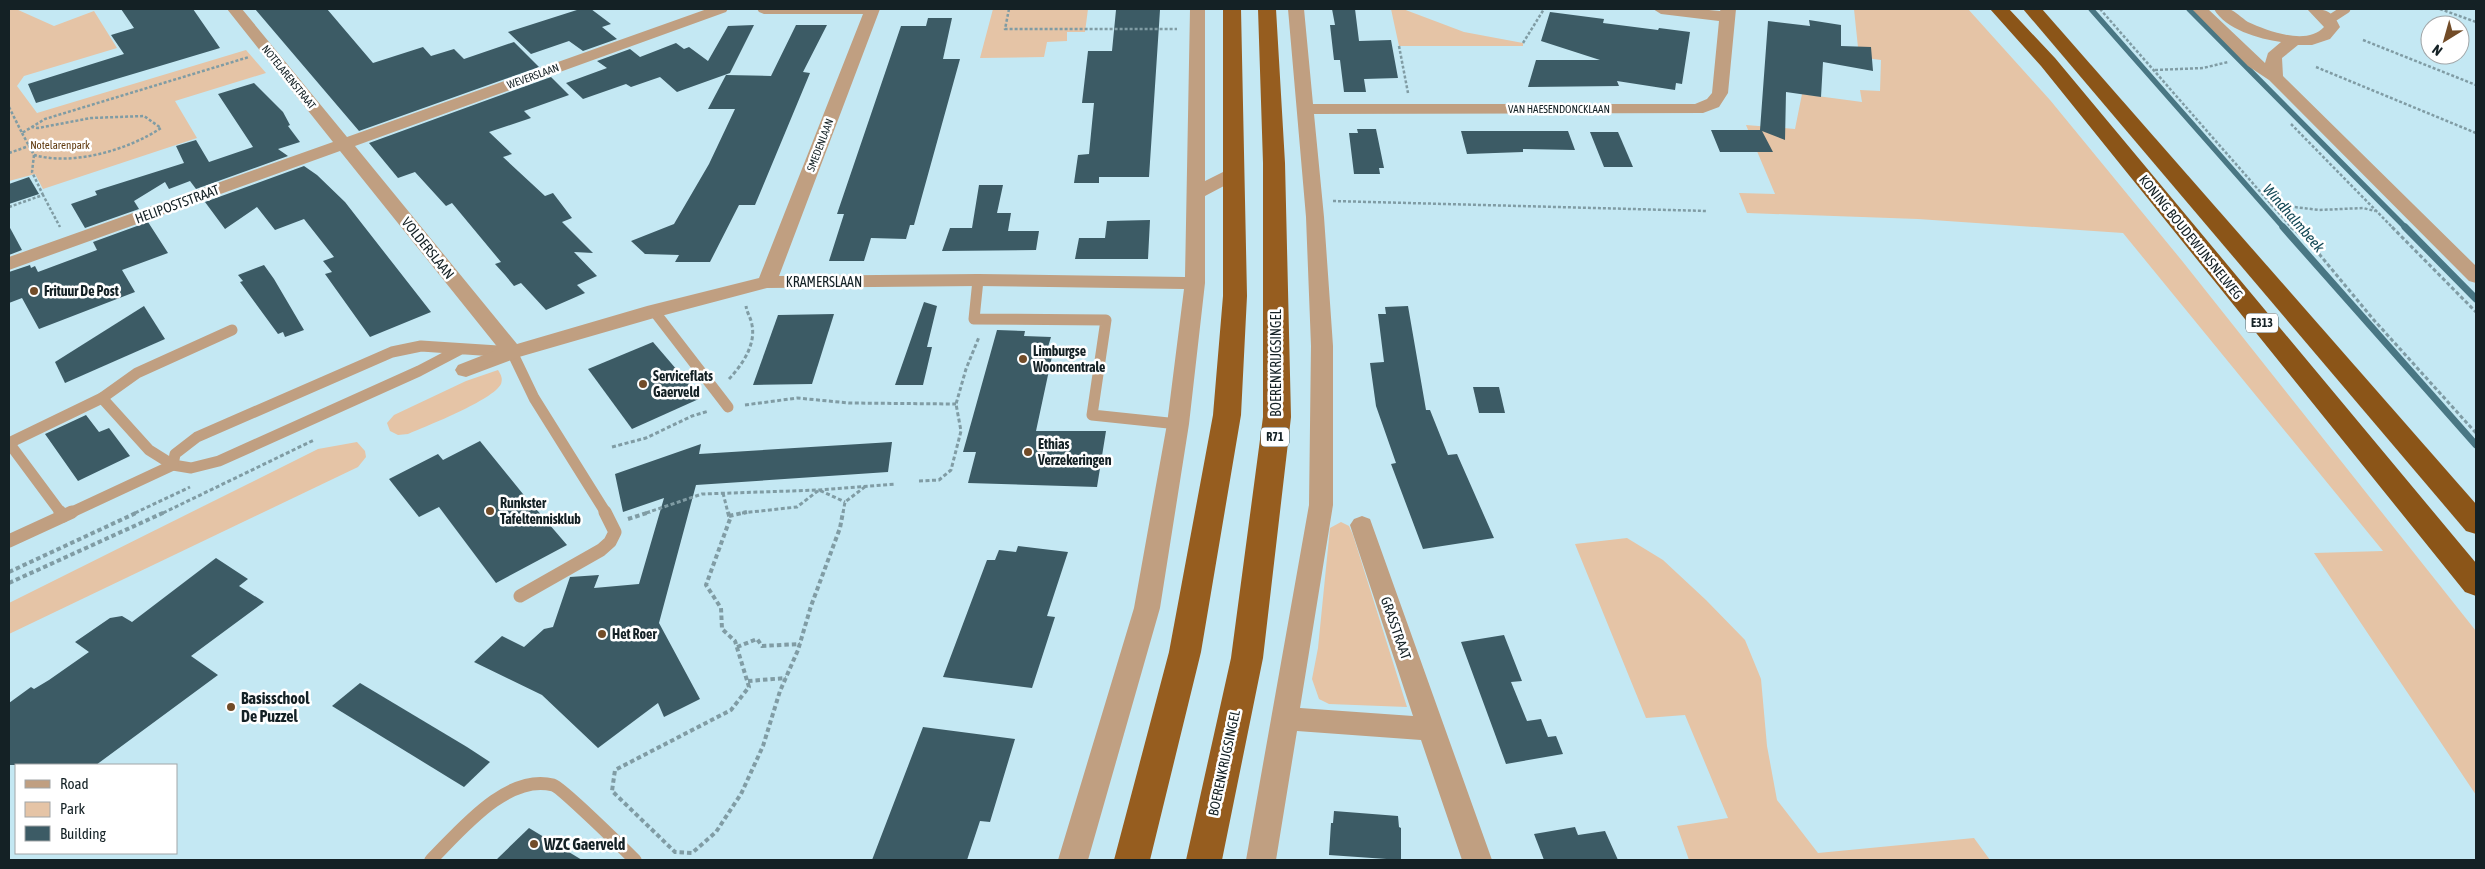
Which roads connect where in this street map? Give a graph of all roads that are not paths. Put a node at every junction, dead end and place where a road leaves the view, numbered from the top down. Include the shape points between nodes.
1 (234, 9) edge
2 (721, 9) edge
3 (764, 9) edge
4 (872, 9) edge
5 (1232, 9) edge
6 (1267, 9) edge
7 (1296, 9) edge
8 (1661, 9) edge
9 (1999, 9) edge
10 (2032, 9) edge
11 (2200, 9) edge
12 (2221, 9) edge
13 (2314, 9) edge
14 (2346, 9) edge
15 (1728, 13) edge
16 (1198, 19) edge
17 (2329, 20) junction
18 (2254, 31) junction
19 (2295, 39) junction
20 (2274, 56) junction
21 (2274, 77) junction
22 (1306, 109) junction
23 (345, 145) junction
24 (1233, 174) junction
25 (1195, 194) junction
26 (9, 264) edge
27 (2476, 277) edge
28 (978, 280) junction
29 (767, 282) junction
30 (1195, 283) junction
31 (654, 311) junction
32 (232, 330) dead end
33 (461, 348) junction
34 (512, 352) junction
35 (466, 370) dead end
36 (102, 398) junction
37 (728, 407) road end
38 (1178, 424) junction
39 (9, 443) edge
40 (172, 465) junction
41 (63, 516) junction
42 (2476, 523) edge
43 (1362, 525) dead end
44 (9, 541) edge
45 (2476, 584) edge
46 (520, 596) dead end
47 (1286, 718) junction
48 (1433, 729) junction
49 (431, 860) edge
50 (635, 860) edge
51 (1073, 860) edge
52 (1132, 860) edge
53 (1204, 860) edge
54 (1261, 860) edge
55 (1478, 860) edge

1 - 23 street, NOTELARENSTRAAT
2 - 23 street, WEVERSLAAN
3 - 4 street
4 - 29 street, SMEDENLAAN
5 - 24 highway
6 - 53 highway, BOERENKRIJGSINGEL / R71 via 1274,163 1277,417 1247,658
7 - 22 street
8 - 15 street
9 - 45 highway, KONING BOUDEWIJNSNELWEG / E313 via 2048,62
10 - 42 highway, KONING BOUDEWIJNSNELWEG / E313
11 - 21 street via 2254,63
12 - 18 street via 2227,17
13 - 17 street
14 - 17 lane
15 - 22 street, VAN HAESENDONCKLAAN via 1720,93 1713,103 1697,109
16 - 25 street
17 - 19 street via 2330,32 2322,37
18 - 19 street
18 - 20 street
19 - 20 street
20 - 21 street
21 - 27 street
22 - 47 street via 1322,346 1321,505
23 - 26 street, HELIPOSTSTRAAT
23 - 34 street, VOLDERSLAAN
24 - 25 street
24 - 52 highway via 1235,296 1227,415 1185,652
25 - 30 street
28 - 29 street, KRAMERSLAAN
28 - 30 street, KRAMERSLAAN
28 - 38 lane via 974,319 1106,320 1092,415
29 - 31 street, KRAMERSLAAN
30 - 38 street
31 - 34 street, KRAMERSLAAN
31 - 37 lane
32 - 36 lane via 137,373
33 - 34 lane
33 - 40 lane via 419,371 219,461 191,468
33 - 40 lane via 421,346 392,352 197,437 175,454
34 - 35 street, KRAMERSLAAN
34 - 46 lane via 534,398 615,532 610,542 600,550
36 - 39 lane
36 - 40 lane via 149,450
38 - 51 street via 1146,608
39 - 41 lane
40 - 41 lane
41 - 44 lane
43 - 48 street, GRASSTRAAT via 1392,621
47 - 48 street
47 - 54 street
48 - 55 street, GRASSTRAAT
49 - 50 lane via 491,802 514,789 540,782 555,785

